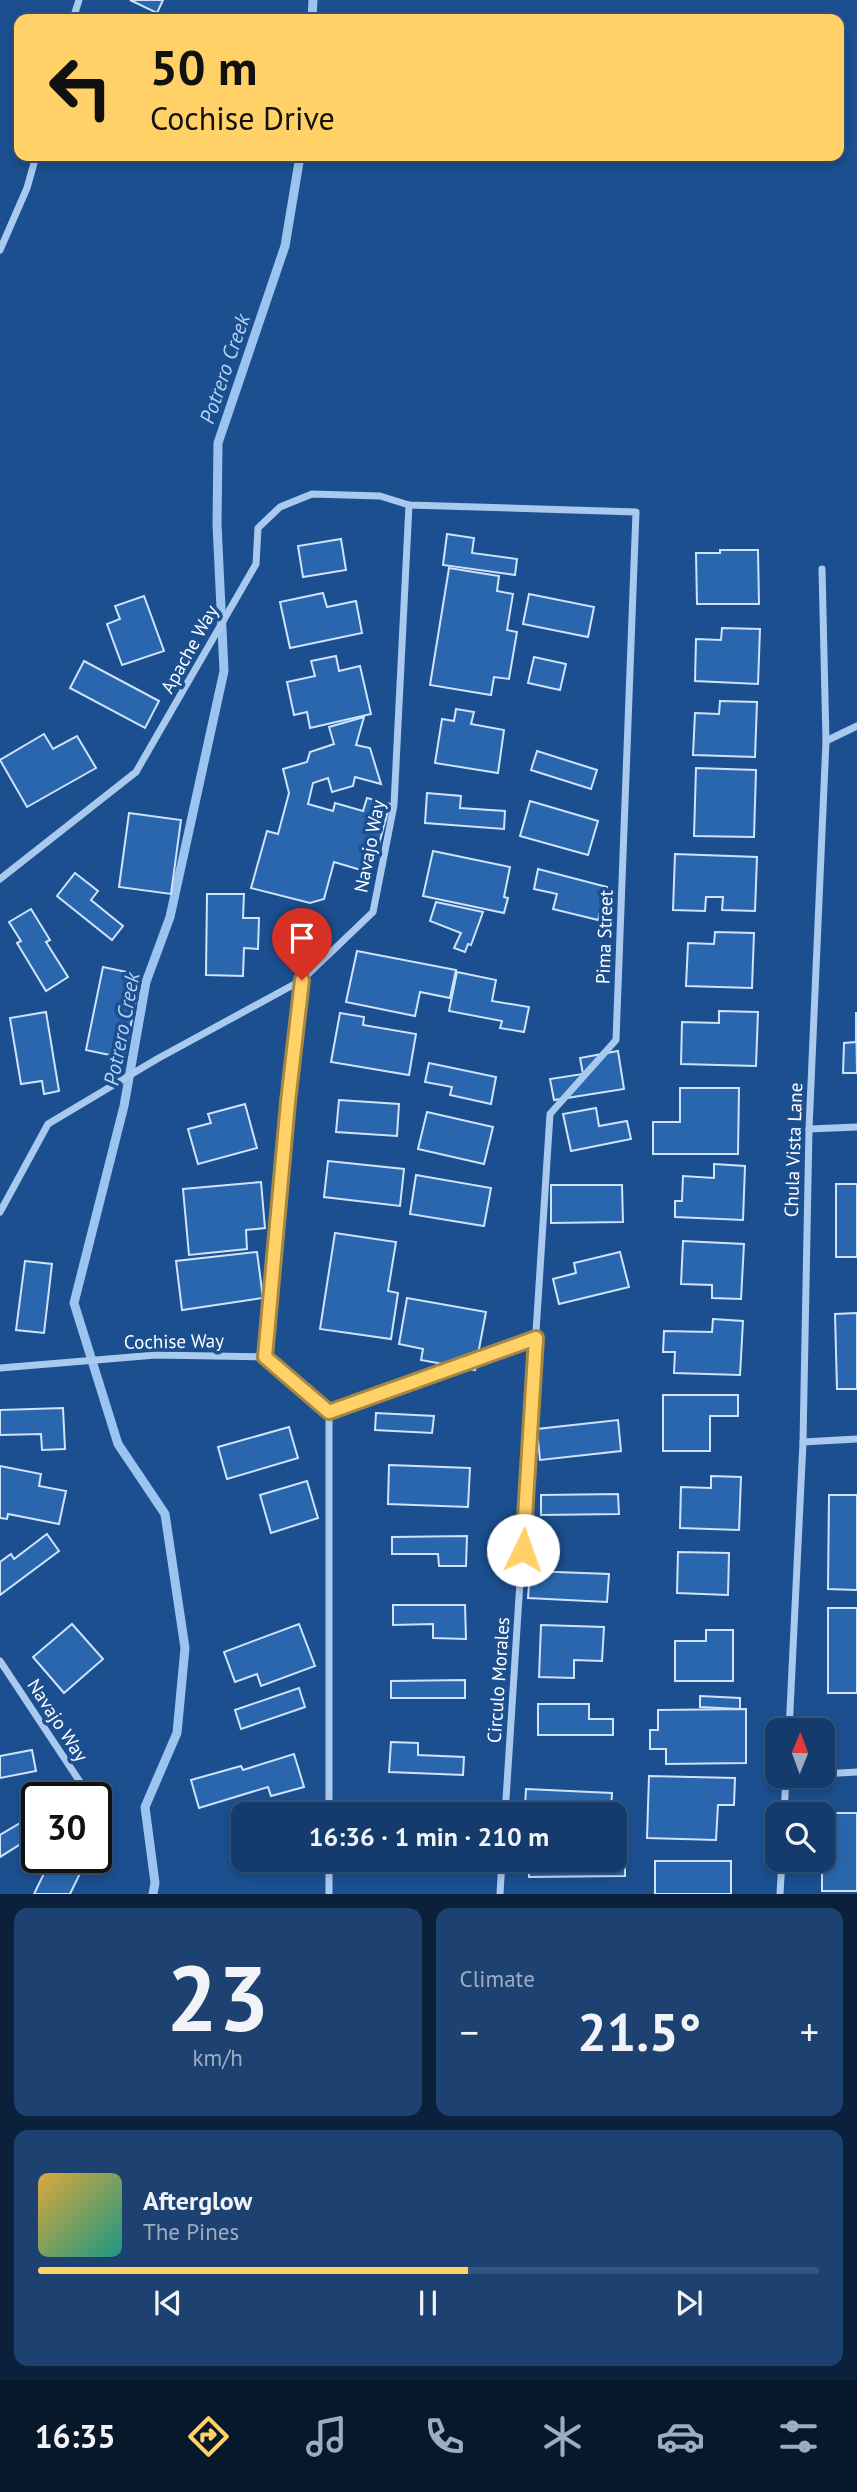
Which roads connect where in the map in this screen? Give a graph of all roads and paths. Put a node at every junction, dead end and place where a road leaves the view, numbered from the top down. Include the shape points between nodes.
1 (35, 161) edge
2 (0, 250) edge
3 (409, 505) junction
4 (636, 512) joint
5 (822, 569) dead end
6 (857, 726) edge
7 (826, 741) junction
8 (0, 879) edge
9 (302, 980) junction
10 (857, 1127) edge
11 (808, 1129) junction
12 (0, 1212) edge
13 (536, 1338) junction
14 (265, 1357) junction
15 (0, 1368) edge
16 (329, 1412) junction
17 (857, 1439) edge
18 (803, 1442) junction
19 (0, 1661) edge
20 (790, 1718) edge
21 (857, 1772) edge
22 (835, 1773) edge
23 (80, 1782) edge
24 (329, 1802) edge
25 (506, 1802) edge
26 (329, 1872) edge
27 (501, 1872) edge
28 (781, 1872) edge
29 (329, 1894) edge
30 (500, 1894) edge
31 (780, 1894) edge

1 - 2 street
3 - 4 street, Apache Way
3 - 8 street, Apache Way via 380,496 312,494 279,507 258,528 256,564 136,772
3 - 9 street, Navajo Way via 394,805 373,912
4 - 13 street, Pima Street via 616,1040 550,1114
5 - 7 street, Chula Vista Lane
6 - 7 street
7 - 11 street, Chula Vista Lane
9 - 12 street, Navajo Way via 48,1124
9 - 14 street
10 - 11 street
11 - 18 street, Chula Vista Lane
13 - 16 street
13 - 25 street, Circulo Morales
14 - 15 street, Cochise Way via 156,1355
14 - 16 street
16 - 24 street
17 - 18 street
18 - 20 street, Chula Vista Lane
19 - 23 street, Navajo Way
21 - 22 street
26 - 29 street
27 - 30 street
28 - 31 street

